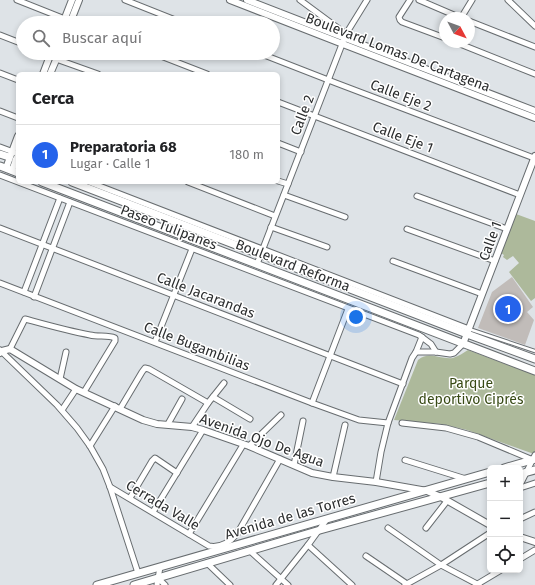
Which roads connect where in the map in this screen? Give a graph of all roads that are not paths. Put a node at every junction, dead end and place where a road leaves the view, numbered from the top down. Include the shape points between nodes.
1 (17, 0) edge
2 (72, 0) edge
3 (79, 0) edge
4 (125, 0) edge
5 (230, 0) edge
6 (247, 0) edge
7 (300, 0) edge
8 (366, 0) edge
9 (410, 0) edge
10 (419, 0) edge
11 (472, 0) edge
12 (508, 0) edge
13 (447, 12) edge
14 (465, 12) edge
15 (55, 16) edge
16 (70, 16) edge
17 (72, 16) edge
18 (165, 16) edge
19 (277, 16) edge
20 (280, 17) edge
21 (475, 23) edge
22 (535, 26) edge
23 (0, 35) edge
24 (439, 36) edge
25 (344, 39) junction
26 (16, 41) edge
27 (470, 48) edge
28 (535, 48) edge
29 (47, 60) edge
30 (55, 60) edge
31 (66, 60) edge
32 (171, 60) edge
33 (277, 60) edge
34 (44, 72) edge
35 (51, 72) edge
36 (93, 72) edge
37 (202, 72) edge
38 (0, 73) edge
39 (535, 74) edge
40 (16, 79) edge
41 (328, 80) junction
42 (455, 84) junction
43 (280, 103) edge
44 (0, 111) edge
45 (535, 111) edge
46 (314, 116) junction
47 (16, 117) edge
48 (535, 118) edge
49 (280, 144) edge
50 (0, 147) edge
51 (301, 152) junction
52 (0, 154) edge
53 (15, 157) edge
54 (535, 157) edge
55 (9, 169) edge
56 (0, 175) edge
57 (16, 181) edge
58 (280, 181) edge
59 (23, 184) edge
60 (47, 184) edge
61 (77, 184) edge
62 (94, 184) edge
63 (193, 184) edge
64 (288, 184) junction
65 (284, 195) junction
66 (520, 195) junction
67 (416, 196) dead end
68 (60, 198) junction
69 (70, 202) junction
70 (275, 216) junction
71 (346, 217) dead end
72 (271, 227) junction
73 (0, 228) edge
74 (407, 229) dead end
75 (507, 229) junction
76 (42, 244) junction
77 (53, 248) junction
78 (327, 248) dead end
79 (192, 249) junction
80 (261, 252) junction
81 (393, 261) dead end
82 (495, 261) junction
83 (257, 264) junction
84 (0, 283) edge
85 (24, 292) junction
86 (482, 294) junction
87 (173, 295) junction
88 (34, 296) junction
89 (348, 309) junction
90 (468, 332) junction
91 (422, 337) junction
92 (155, 342) junction
93 (463, 344) junction
94 (10, 349) junction
95 (1, 351) edge
96 (535, 351) edge
97 (66, 352) dead end
98 (416, 352) junction
99 (436, 352) junction
100 (330, 356) junction
101 (535, 359) edge
102 (535, 371) edge
103 (60, 379) junction
104 (224, 383) dead end
105 (403, 384) junction
106 (76, 389) junction
107 (84, 392) junction
108 (213, 397) junction
109 (182, 399) dead end
110 (208, 403) junction
111 (312, 403) junction
112 (117, 408) junction
113 (62, 410) junction
114 (281, 415) dead end
115 (250, 418) dead end
116 (303, 421) dead end
117 (388, 423) junction
118 (402, 423) dead end
119 (168, 424) junction
120 (345, 425) dead end
121 (192, 427) junction
122 (203, 430) junction
123 (246, 445) junction
124 (90, 446) junction
125 (534, 458) edge
126 (280, 459) junction
127 (405, 460) dead end
128 (294, 465) junction
129 (513, 465) edge
130 (535, 470) edge
131 (177, 473) junction
132 (487, 473) edge
133 (523, 474) edge
134 (333, 478) junction
135 (466, 479) junction
136 (376, 482) junction
137 (535, 483) edge
138 (487, 484) edge
139 (523, 485) edge
140 (110, 487) junction
141 (427, 491) junction
142 (130, 498) junction
143 (444, 499) junction
144 (153, 512) junction
145 (535, 512) edge
146 (523, 517) edge
147 (327, 519) junction
148 (487, 523) edge
149 (388, 528) dead end
150 (426, 528) dead end
151 (320, 530) junction
152 (189, 534) junction
153 (487, 535) edge
154 (523, 538) edge
155 (535, 542) edge
156 (308, 545) junction
157 (535, 550) edge
158 (250, 551) junction
159 (366, 556) dead end
160 (523, 557) edge
161 (207, 563) junction
162 (441, 565) junction
163 (160, 567) junction
164 (138, 573) junction
165 (496, 573) edge
166 (281, 579) junction
167 (157, 582) edge
168 (406, 584) edge
169 (97, 585) edge
170 (134, 585) edge
171 (165, 585) edge
172 (230, 585) edge
173 (276, 585) edge
174 (288, 585) edge
175 (352, 585) edge
176 (477, 585) edge

1 - 15 street
2 - 16 street
3 - 17 street
4 - 18 street
5 - 19 street, Boulevard Lomas De Cartagena
6 - 25 street, Boulevard Lomas De Cartagena
7 - 25 street
8 - 25 street, Calle 2
9 - 24 street via 399,17 400,20
10 - 13 street
11 - 14 street
12 - 22 street
20 - 25 street, Boulevard Lomas De Cartagena
21 - 28 street
23 - 26 street
25 - 41 street, Calle 2
25 - 42 street, Boulevard Lomas De Cartagena
27 - 39 street
29 - 34 street
30 - 35 street
31 - 36 street
32 - 37 street
33 - 41 street, Calle Eje 2
38 - 40 street
41 - 46 street, Calle 2
41 - 54 street, Calle Eje 2
42 - 45 street, Boulevard Lomas De Cartagena
42 - 48 street, Boulevard Lomas De Cartagena
43 - 46 street, Calle Eje 1
44 - 47 street
46 - 51 street, Calle 2
46 - 66 street, Calle Eje 1
49 - 51 street
50 - 53 street
51 - 64 street, Calle 2
52 - 53 main road
53 - 55 street
54 - 66 street, Calle 1
56 - 57 street, Paseo Tulipanes
58 - 64 street
59 - 68 street, Paseo Tulipanes
60 - 83 main road, Boulevard Reforma
61 - 80 main road, Boulevard Reforma
62 - 80 street
63 - 70 street
64 - 65 street, Calle 2
65 - 70 street, Calle 2
65 - 71 street
66 - 75 street, Calle 1
67 - 75 street
68 - 69 street, Paseo Tulipanes
68 - 76 street
69 - 77 street
69 - 79 street, Paseo Tulipanes
70 - 72 street, Calle 2
72 - 78 street
72 - 80 street, Calle 2
73 - 76 street, Calle Jacarandas
74 - 82 street
75 - 82 street, Calle 1
76 - 77 street, Calle Jacarandas
76 - 85 street
77 - 87 street, Calle Jacarandas
77 - 88 street
79 - 87 street
79 - 89 street, Paseo Tulipanes
80 - 83 street, Calle 2
80 - 90 main road, Boulevard Reforma
81 - 86 street
82 - 86 street, Calle 1
83 - 93 main road, Boulevard Reforma
84 - 85 street, Calle Bugambilias
85 - 88 street, Calle Bugambilias
86 - 90 street, Calle 1
87 - 92 street
87 - 100 street, Calle Jacarandas
88 - 92 street, Calle Bugambilias
89 - 91 street, Paseo Tulipanes
89 - 100 street
90 - 93 street, Calle 1
90 - 96 lane
90 - 101 main road, Boulevard Reforma
91 - 98 street
91 - 99 street, Paseo Tulipanes
92 - 111 street, Calle Bugambilias
93 - 99 street via 454,353
93 - 102 main road, Boulevard Reforma
94 - 95 street
94 - 103 street, Avenida Ojo De Agua
94 - 107 street via 25,319 71,332 115,338
95 - 113 street
97 - 103 street
98 - 99 street
98 - 105 street
100 - 105 street, Calle Jacarandas
100 - 111 street
103 - 106 street, Avenida Ojo De Agua
104 - 108 street
105 - 117 street
106 - 107 street, Avenida Ojo De Agua
106 - 113 street
107 - 112 street, Avenida Ojo De Agua
108 - 110 street
108 - 115 street
109 - 119 street
110 - 112 street via 145,368
110 - 121 street
111 - 117 street, Calle Bugambilias via 359,420
112 - 119 street, Avenida Ojo De Agua via 144,420
112 - 124 street
113 - 124 street
114 - 123 street
116 - 128 street
117 - 136 street
118 - 125 street via 446,428
119 - 121 street, Avenida Ojo De Agua
120 - 134 street
121 - 122 street, Avenida Ojo De Agua
122 - 123 street, Avenida Ojo De Agua
122 - 131 street
123 - 126 street, Avenida Ojo De Agua
123 - 152 street
124 - 140 street
125 - 129 main road
125 - 133 street
126 - 128 street, Avenida Ojo De Agua
126 - 152 street, Cerrada Valle via 232,540 214,547
127 - 135 street
128 - 134 street, Avenida Ojo De Agua
130 - 133 main road
131 - 142 street via 155,458
131 - 144 street
132 - 135 main road, Avenida de las Torres
134 - 136 street, Avenida Ojo De Agua
135 - 141 main road, Avenida de las Torres
136 - 141 street, Avenida Ojo De Agua
137 - 139 street
138 - 143 main road, Avenida de las Torres
140 - 142 street, Cerrada Valle
140 - 164 street
141 - 143 street, Avenida Ojo De Agua
141 - 147 main road, Avenida de las Torres
142 - 144 street, Cerrada Valle
143 - 148 street, Avenida Ojo De Agua
143 - 150 street
143 - 151 main road, Avenida de las Torres
144 - 152 street, Cerrada Valle
145 - 146 street
147 - 151 street
147 - 163 main road, Avenida de las Torres
149 - 162 street
151 - 156 street
151 - 158 main road, Avenida de las Torres
153 - 162 street
154 - 155 street
156 - 166 street
156 - 175 street
157 - 160 street
158 - 161 main road, Avenida de las Torres
158 - 166 street
159 - 168 street
161 - 167 main road, Avenida de las Torres
161 - 172 street
162 - 168 street
162 - 176 street
163 - 164 main road, Avenida de las Torres
163 - 167 street
164 - 169 main road, Avenida de las Torres
165 - 176 street
166 - 173 street
166 - 174 street
167 - 170 main road, Avenida de las Torres
167 - 171 street

